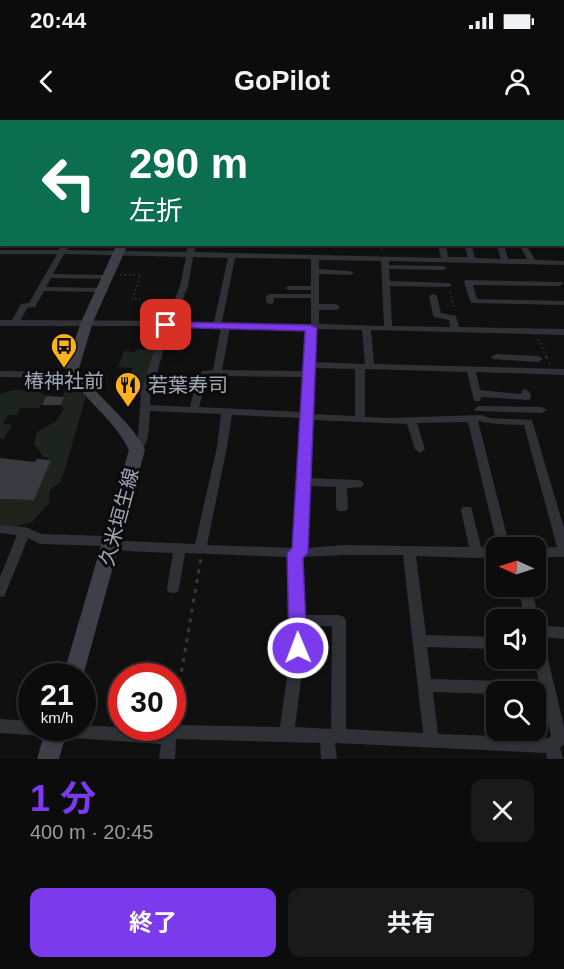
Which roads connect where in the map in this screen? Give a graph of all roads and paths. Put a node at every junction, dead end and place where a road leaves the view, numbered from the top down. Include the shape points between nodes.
1 (192, 246) edge
2 (244, 246) edge
3 (317, 246) edge
4 (442, 246) edge
5 (468, 246) edge
6 (501, 246) edge
7 (523, 246) edge
8 (64, 248) edge
9 (421, 249) dead end
10 (121, 250) edge
11 (0, 252) edge
12 (188, 254) junction
13 (232, 255) junction
14 (243, 255) junction
15 (316, 256) junction
16 (423, 259) junction
17 (445, 259) junction
18 (472, 259) junction
19 (505, 260) junction
20 (385, 262) junction
21 (532, 262) junction
22 (564, 263) edge
23 (443, 268) dead end
24 (316, 271) junction
25 (350, 273) dead end
26 (48, 276) junction
27 (109, 276) junction
28 (386, 283) junction
29 (448, 285) joint
30 (289, 288) dead end
31 (41, 289) junction
32 (102, 290) junction
33 (315, 292) junction
34 (564, 295) edge
35 (433, 296) dead end
36 (140, 299) dead end
37 (270, 302) dead end
38 (564, 303) edge
39 (315, 306) junction
40 (336, 307) dead end
41 (480, 317) dead end
42 (87, 322) junction
43 (0, 323) edge
44 (15, 323) junction
45 (167, 325) junction
46 (222, 326) junction
47 (313, 328) junction
48 (366, 328) junction
49 (388, 328) junction
50 (458, 329) junction
51 (483, 330) junction
52 (563, 331) edge
53 (535, 332) junction
54 (496, 357) dead end
55 (515, 358) junction
56 (538, 359) dead end
57 (365, 368) junction
58 (308, 370) junction
59 (471, 370) junction
60 (520, 371) junction
61 (561, 372) edge
62 (217, 373) junction
63 (0, 374) edge
64 (75, 375) junction
65 (525, 392) dead end
66 (476, 393) junction
67 (146, 408) junction
68 (194, 409) junction
69 (542, 410) dead end
70 (227, 411) junction
71 (477, 415) junction
72 (307, 416) junction
73 (360, 419) junction
74 (411, 420) junction
75 (420, 448) dead end
76 (137, 450) junction
77 (304, 482) junction
78 (342, 483) junction
79 (358, 484) dead end
80 (342, 508) dead end
81 (467, 510) dead end
82 (0, 529) edge
83 (25, 531) junction
84 (502, 537) edge
85 (112, 543) junction
86 (180, 548) junction
87 (201, 549) junction
88 (409, 550) junction
89 (564, 550) edge
90 (546, 551) edge
91 (486, 552) edge
92 (297, 553) junction
93 (476, 553) junction
94 (172, 588) dead end
95 (0, 592) edge
96 (297, 620) junction
97 (564, 633) edge
98 (546, 637) edge
99 (420, 641) junction
100 (486, 643) edge
101 (77, 663) edge
102 (184, 663) edge
103 (543, 669) edge
104 (425, 685) junction
105 (548, 689) junction
106 (0, 726) edge
107 (18, 727) edge
108 (186, 732) edge
109 (287, 734) junction
110 (333, 736) junction
111 (431, 740) junction
112 (53, 741) edge
113 (169, 741) edge
114 (558, 745) edge
115 (48, 759) edge
116 (167, 759) edge
117 (329, 759) edge

1 - 12 street
2 - 14 street
3 - 15 street
4 - 17 street
5 - 18 street
6 - 19 street
7 - 21 street
8 - 10 street
8 - 11 street
8 - 26 street
9 - 16 street
10 - 12 street
10 - 27 main road
12 - 13 street
12 - 45 street via 189,269 179,303
13 - 14 street
13 - 46 street
14 - 15 street
15 - 20 street via 365,254
15 - 24 street
16 - 17 street
16 - 20 street
17 - 18 street
18 - 19 street
19 - 21 street
20 - 23 street
20 - 28 street
21 - 22 street
24 - 25 street
24 - 33 street
26 - 27 street
26 - 31 street
27 - 32 main road
27 - 36 path via 141,276 132,299
28 - 29 street
28 - 49 street
29 - 50 path
30 - 33 street
31 - 32 street
31 - 44 street via 32,305 24,306
32 - 42 main road
33 - 37 street via 270,296
33 - 39 street
34 - 38 street via 558,281 468,282 474,301
35 - 50 street via 437,315 453,318
39 - 40 street
39 - 47 street
41 - 51 street
42 - 44 street
42 - 45 street
42 - 64 main road via 73,359
43 - 44 street
45 - 46 street
45 - 67 street via 146,394
46 - 47 street
46 - 62 street
47 - 48 street
47 - 58 street
48 - 49 street
48 - 57 street
49 - 50 street
50 - 51 street
51 - 53 street
52 - 53 street
53 - 61 path
54 - 55 street
55 - 56 street
55 - 60 street
57 - 58 street
57 - 59 street
57 - 73 street
58 - 62 street
58 - 72 street
59 - 60 street
59 - 66 street
60 - 61 street
62 - 68 street via 203,374
63 - 64 street
64 - 76 main road, 久米垣生線 via 118,420
65 - 66 street via 526,398
66 - 71 street
67 - 68 street
67 - 76 street
68 - 70 street
69 - 71 street
70 - 72 street
70 - 87 street
71 - 74 street
71 - 84 street
71 - 89 street via 489,421 528,422
72 - 73 street
72 - 77 street
73 - 74 street
74 - 75 street
76 - 85 main road, 久米垣生線
77 - 78 street
77 - 92 street
78 - 79 street
78 - 80 street
81 - 93 street
82 - 83 street
83 - 85 street via 40,539
83 - 95 street
85 - 86 street
85 - 101 main road, 久米垣生線
86 - 87 street
86 - 94 street
87 - 92 street
87 - 102 path
88 - 92 street
88 - 93 street
88 - 99 street
89 - 90 street
91 - 93 street
92 - 96 street
96 - 109 street via 298,648
96 - 110 street via 339,621
97 - 98 street
99 - 100 street
99 - 104 street
103 - 105 street
104 - 105 street
104 - 111 street
105 - 114 street
106 - 107 street
108 - 109 street
109 - 110 street
110 - 111 street
110 - 117 street
111 - 114 street
112 - 115 main road
113 - 116 street

